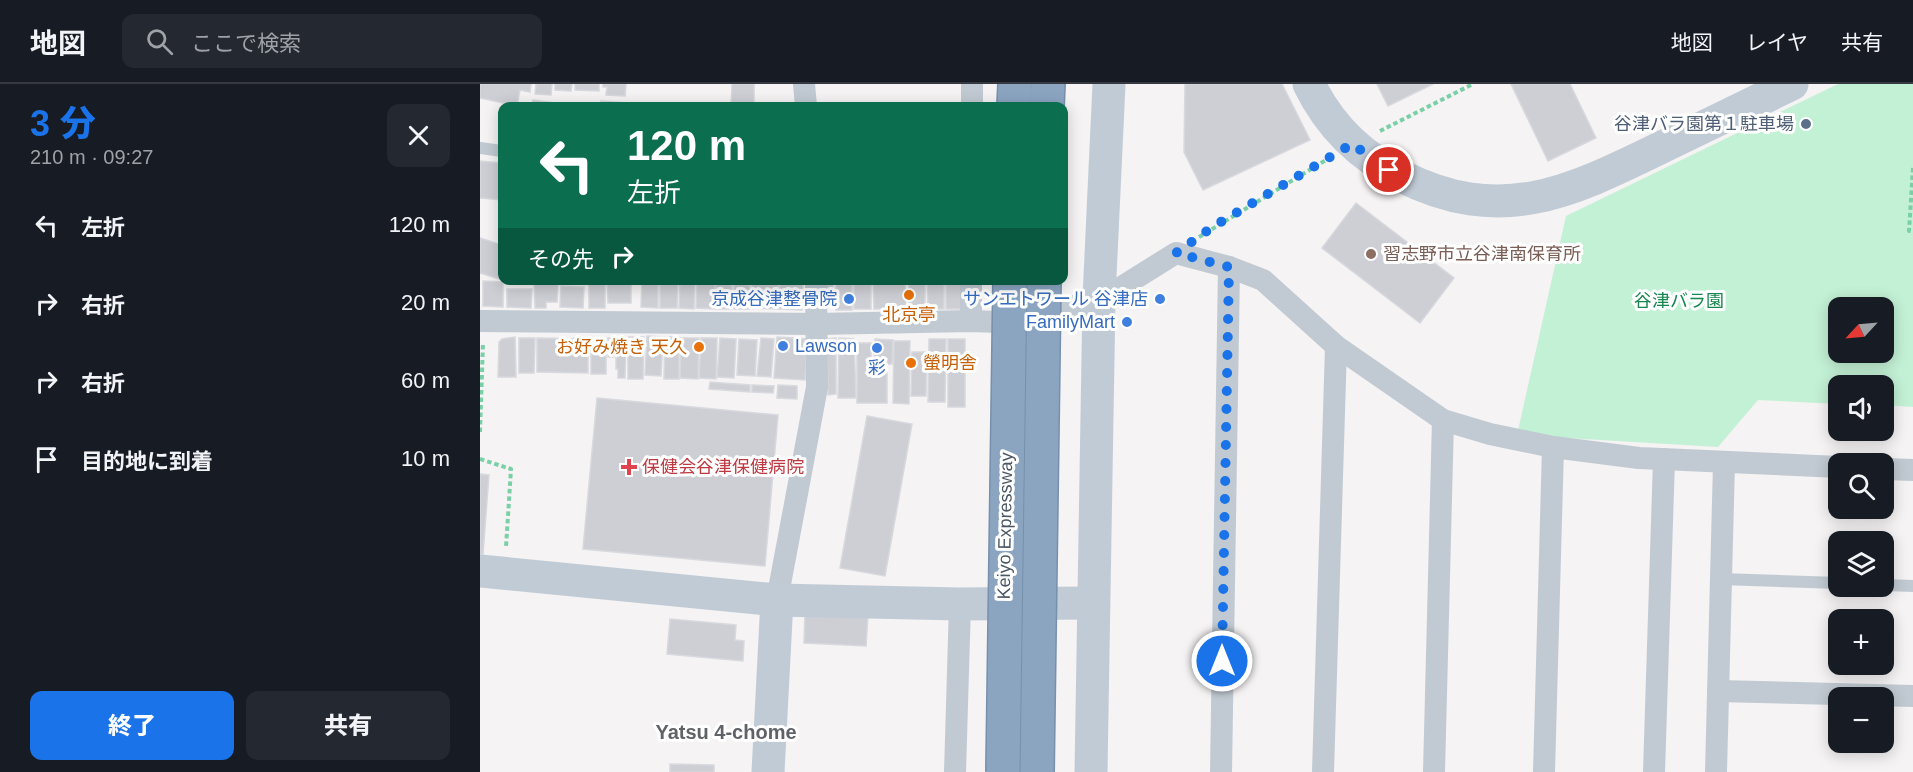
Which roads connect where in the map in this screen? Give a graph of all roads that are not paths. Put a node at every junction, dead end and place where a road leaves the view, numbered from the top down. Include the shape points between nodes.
1 (804, 84) edge
2 (972, 84) edge
3 (1015, 84) edge
4 (1048, 84) edge
5 (1109, 84) edge
6 (1309, 84) edge
7 (1791, 84) edge
8 (806, 102) edge
9 (972, 102) edge
10 (1014, 102) edge
11 (1047, 102) edge
12 (480, 148) edge
13 (498, 150) edge
14 (1229, 267) junction
15 (816, 285) edge
16 (971, 285) edge
17 (1010, 285) edge
18 (1044, 285) edge
19 (1099, 298) junction
20 (482, 321) edge
21 (971, 321) junction
22 (816, 324) junction
23 (1336, 346) junction
24 (1443, 420) junction
25 (1553, 447) junction
26 (1664, 459) junction
27 (1724, 463) junction
28 (1828, 467) edge
29 (1894, 469) edge
30 (1913, 470) edge
31 (480, 571) edge
32 (1721, 579) junction
33 (1828, 583) edge
34 (1894, 585) edge
35 (1913, 586) edge
36 (777, 600) junction
37 (1092, 603) junction
38 (960, 604) junction
39 (1718, 691) junction
40 (1913, 696) edge
41 (768, 772) edge
42 (955, 772) edge
43 (1003, 772) edge
44 (1037, 772) edge
45 (1090, 772) edge
46 (1221, 772) edge
47 (1323, 772) edge
48 (1434, 772) edge
49 (1544, 772) edge
50 (1654, 772) edge
51 (1716, 772) edge

1 - 8 street
2 - 9 street
3 - 10 highway
4 - 11 highway
5 - 19 street
6 - 7 street via 1334,125 1352,144 1389,170 1429,190 1459,199 1497,202 1529,199 1592,181
12 - 13 lane
14 - 19 street via 1176,253
14 - 23 street via 1263,280
14 - 46 street
15 - 22 street
16 - 21 street
17 - 43 highway, Keiyo Expressway, bridge
18 - 44 highway, Keiyo Expressway, bridge
19 - 21 street via 1025,323
19 - 37 street
20 - 22 street
21 - 22 street
22 - 36 street via 817,387
23 - 24 street
23 - 47 street
24 - 25 street
24 - 48 street
25 - 26 street
25 - 49 street
26 - 27 street
26 - 50 street
27 - 28 street
27 - 32 street
29 - 30 street
31 - 36 street
32 - 33 lane
32 - 39 street
34 - 35 lane
36 - 38 street
36 - 41 street
37 - 38 street
37 - 45 street
38 - 42 street
39 - 40 street
39 - 51 street

